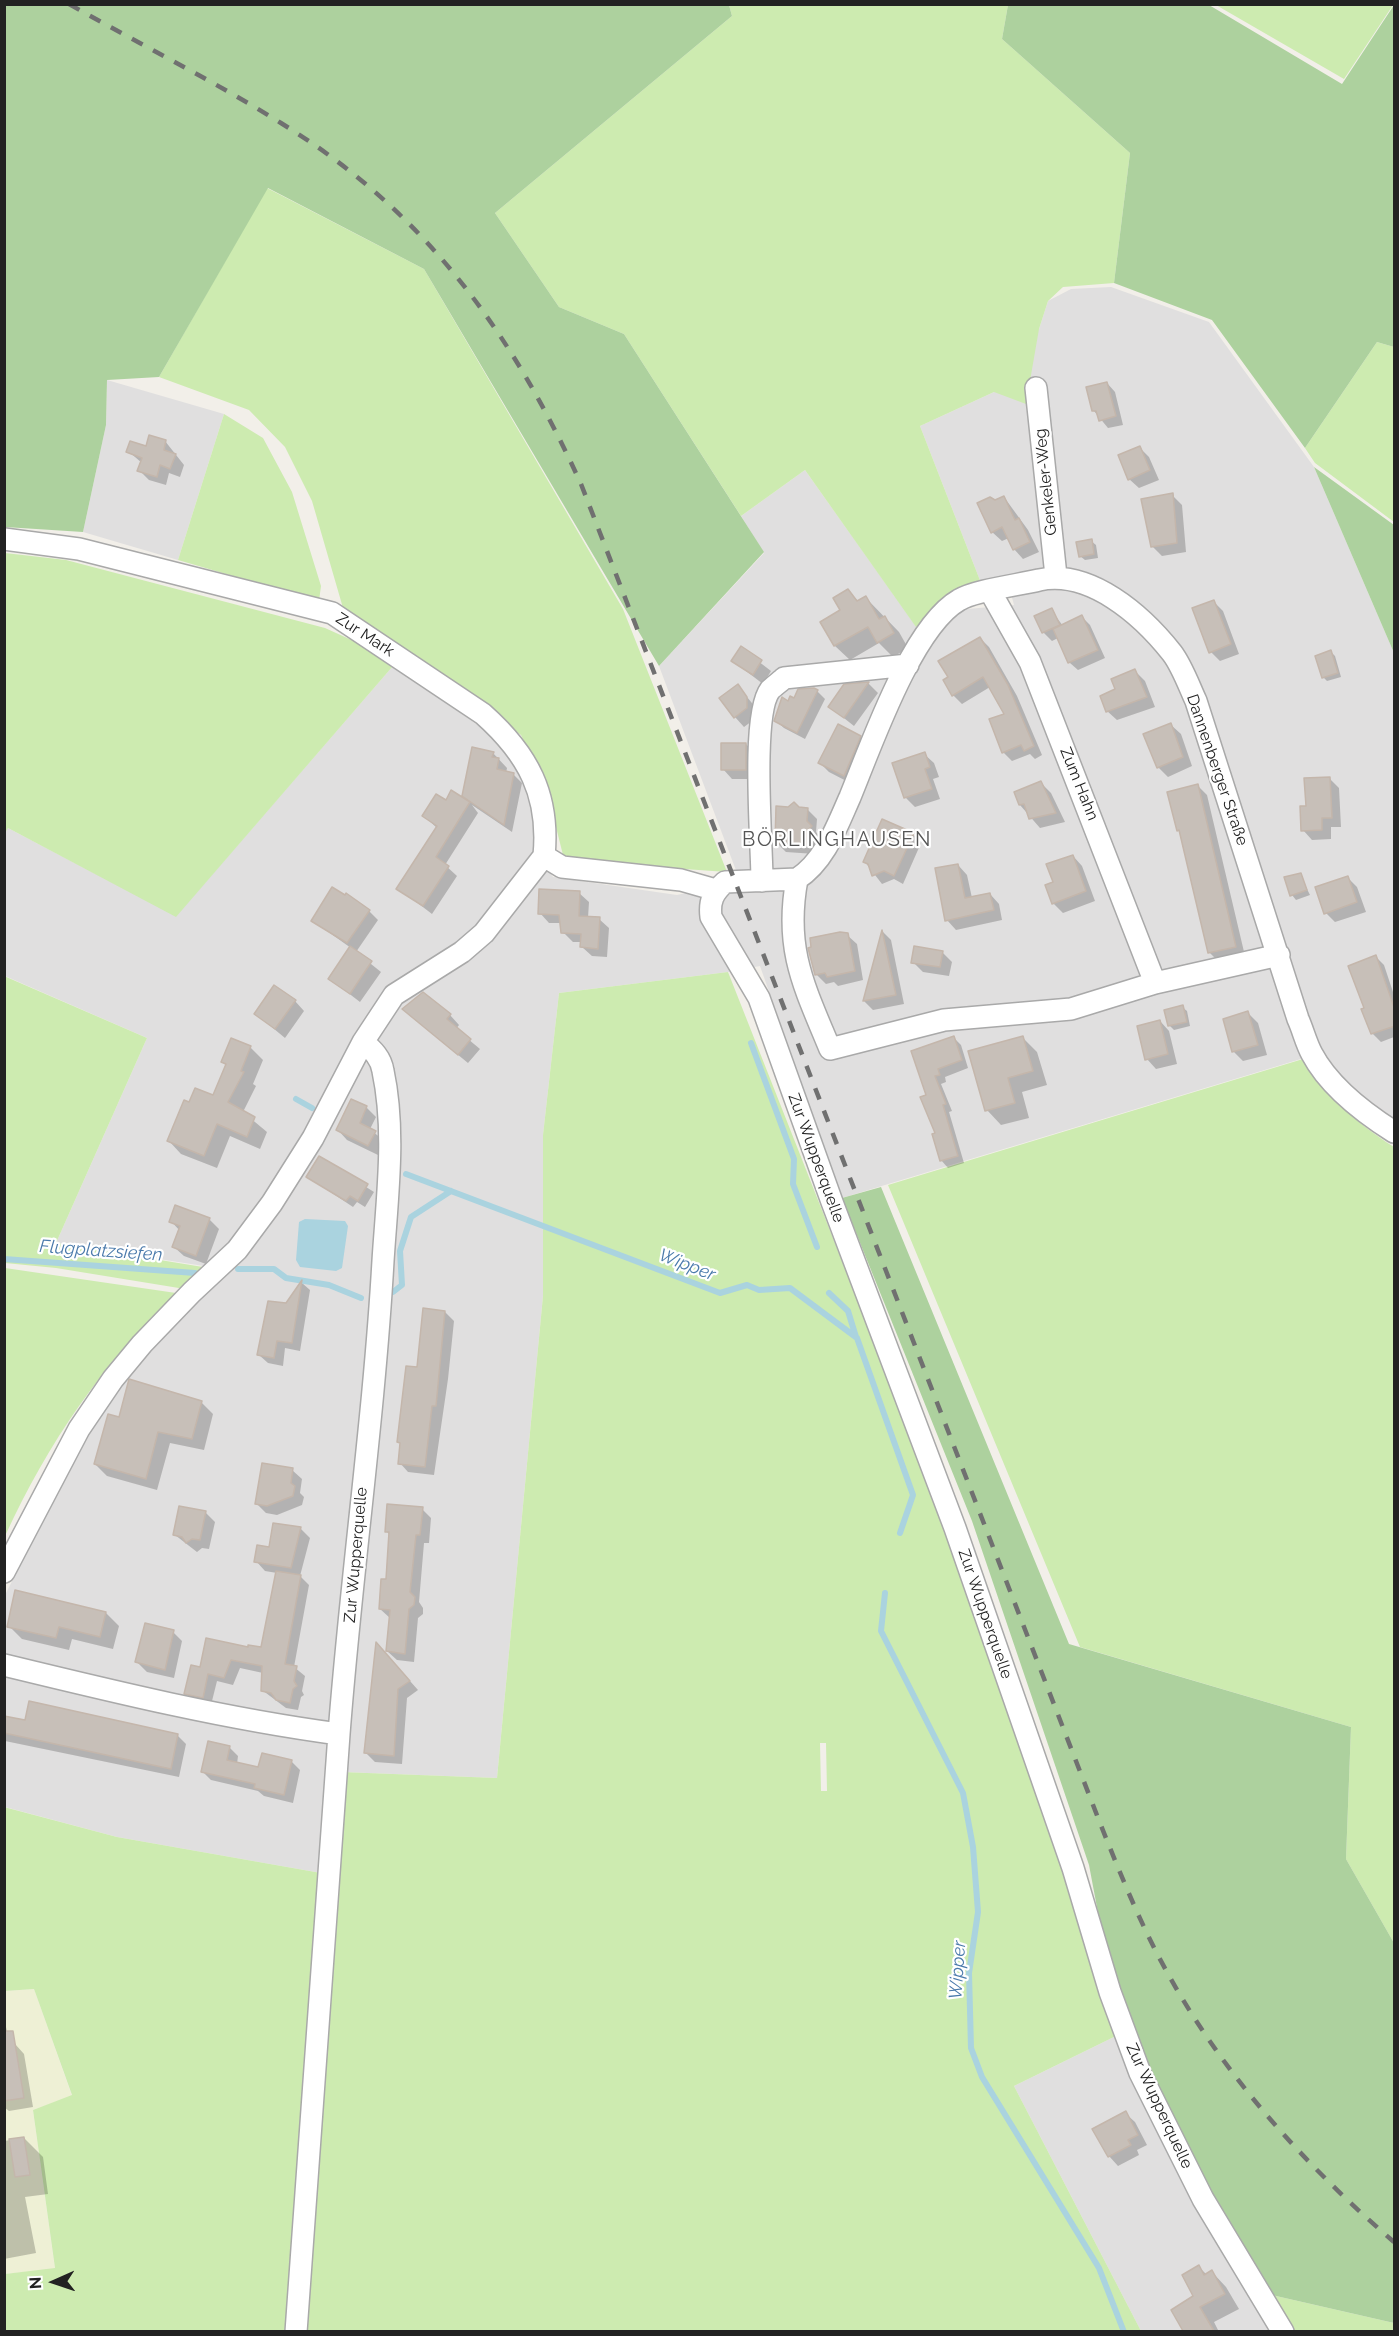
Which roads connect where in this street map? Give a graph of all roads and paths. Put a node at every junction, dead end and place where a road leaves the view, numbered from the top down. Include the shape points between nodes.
1 (1036, 388) dead end
2 (4, 539) edge
3 (1056, 576) junction
4 (990, 591) junction
5 (908, 665) junction
6 (544, 856) junction
7 (796, 879) junction
8 (762, 881) junction
9 (716, 890) junction
10 (1279, 955) junction
11 (1155, 983) junction
12 (363, 1042) junction
13 (1395, 1132) edge
14 (4, 1572) edge
15 (4, 1665) edge
16 (339, 1734) junction
17 (296, 2331) edge
18 (1283, 2331) edge

1 - 3 street, Genkeler-Weg
2 - 6 street, Zur Mark via 79,549 332,613 483,714 504,733 521,753 540,796 546,833
3 - 4 street
3 - 10 street, Dannenberger Straße via 1114,598 1173,654 1196,701
4 - 5 street via 960,599 937,620
4 - 11 street, Zum Hahn via 1030,662
5 - 7 street via 836,831 808,872
5 - 8 street via 784,678 769,691 761,715
6 - 9 street via 562,867 681,880
6 - 12 street via 484,933 462,952 394,995
7 - 8 street
7 - 11 street via 791,932 795,959 830,1049 944,1020 1071,1009
8 - 9 street via 725,882
9 - 18 street, Zur Wupperquelle via 709,904 711,917 759,998 955,1527 1140,2073 1203,2199
10 - 11 street
10 - 13 street, Dannenberger Straße via 1312,1056 1370,1117
12 - 14 street via 313,1138 237,1250 192,1292 112,1379 84,1421
12 - 16 street, Zur Wupperquelle via 375,1052 383,1068 389,1135 381,1304
15 - 16 street via 137,1697
16 - 17 street, Zur Wupperquelle

